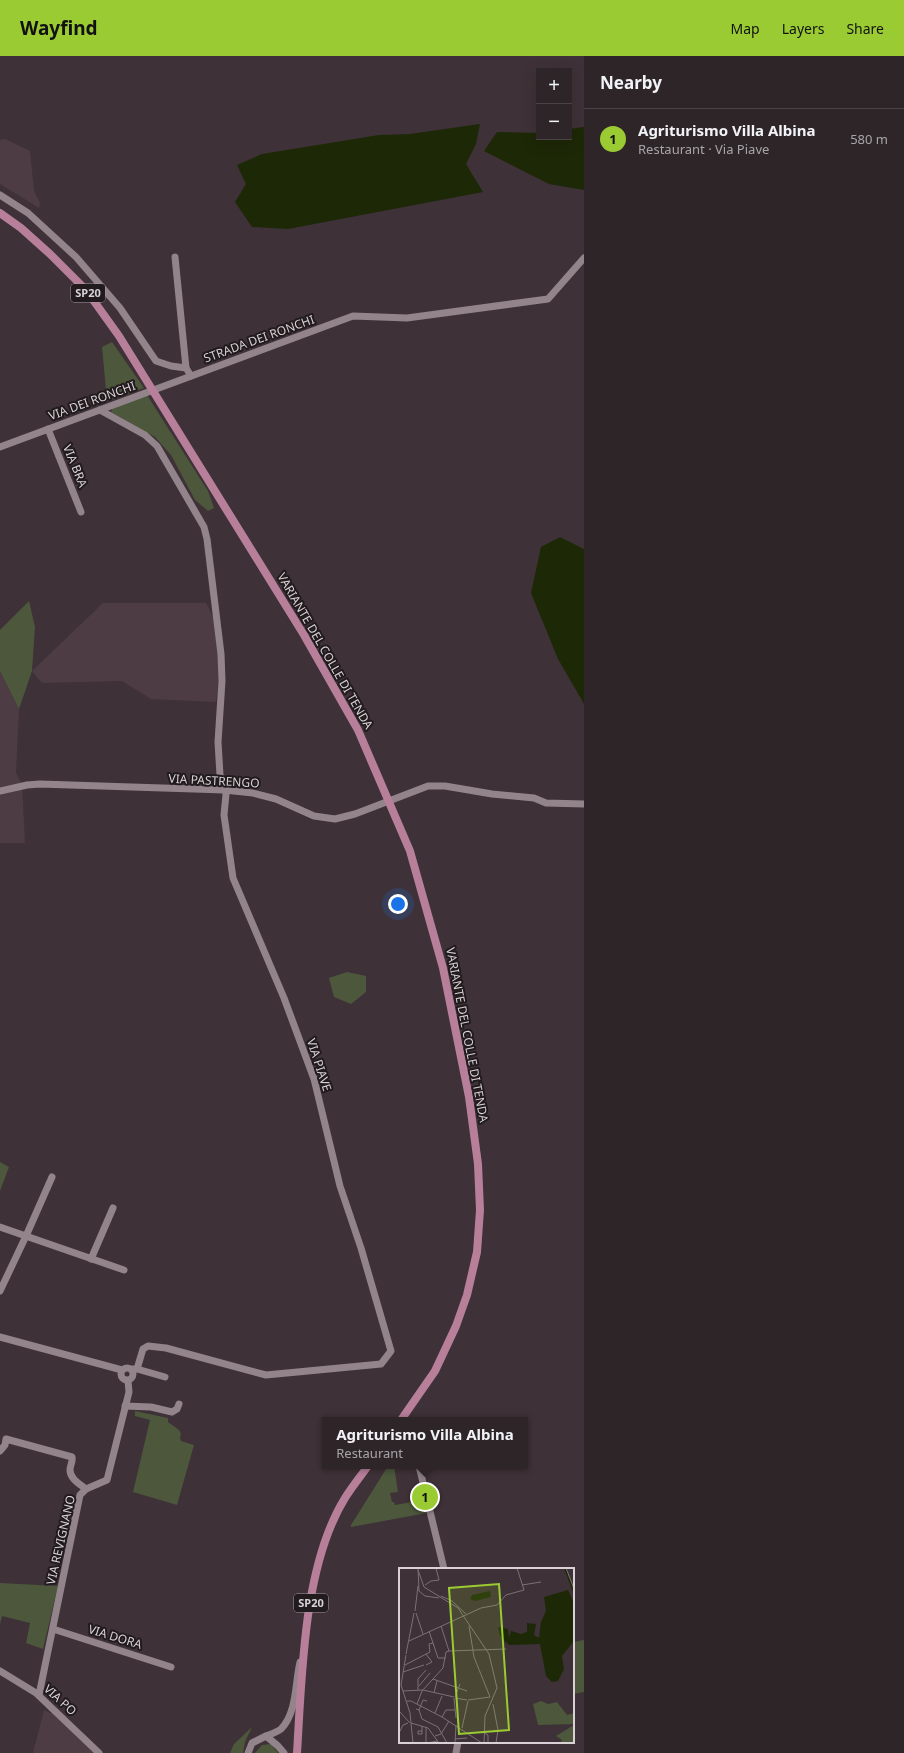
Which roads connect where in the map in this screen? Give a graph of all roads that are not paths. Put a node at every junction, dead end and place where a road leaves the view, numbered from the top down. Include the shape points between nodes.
1 (0, 195) edge
2 (2, 215) edge
3 (175, 257) dead end
4 (584, 258) edge
5 (186, 368) junction
6 (191, 376) junction
7 (100, 410) junction
8 (48, 429) junction
9 (0, 447) edge
10 (81, 512) dead end
11 (224, 790) junction
12 (0, 791) edge
13 (584, 804) edge
14 (52, 1177) dead end
15 (112, 1208) dead end
16 (0, 1227) edge
17 (26, 1236) junction
18 (91, 1259) junction
19 (124, 1270) dead end
20 (0, 1291) edge
21 (0, 1337) edge
22 (390, 1351) joint
23 (135, 1369) junction
24 (122, 1370) junction
25 (165, 1377) dead end
26 (128, 1381) junction
27 (179, 1404) dead end
28 (126, 1406) junction
29 (402, 1417) edge
30 (0, 1451) edge
31 (366, 1469) edge
32 (420, 1469) edge
33 (86, 1490) junction
34 (444, 1568) edge
35 (53, 1629) junction
36 (304, 1647) junction
37 (171, 1667) dead end
38 (0, 1672) edge
39 (39, 1695) junction
40 (266, 1736) junction
41 (458, 1743) edge
42 (99, 1753) edge
43 (248, 1753) edge
44 (284, 1753) edge
45 (296, 1753) edge
46 (456, 1753) edge

1 - 5 street via 28,213 76,257 120,308 156,361
2 - 29 main road, VARIANTE DEL COLLE DI TENDA / SP20 via 21,228 86,290 119,336 304,635 358,730 410,851 443,968 469,1097 478,1164 480,1210 477,1252 467,1295 456,1326 435,1371
3 - 5 street
4 - 6 street, STRADA DEI RONCHI via 548,299 407,318 353,316
5 - 6 street
6 - 7 street, VIA DEI RONCHI
7 - 8 street, VIA DEI RONCHI
7 - 11 street, VIA PIAVE via 145,435 157,446 204,527 221,654 218,742 220,775
8 - 9 street, VIA DEI RONCHI
8 - 10 street, VIA BRA
11 - 12 street, VIA PASTRENGO via 27,784
11 - 13 street, VIA PASTRENGO via 266,796 314,816 335,819 428,786 534,798 546,803
11 - 22 street, VIA PIAVE via 224,815 233,878 284,998 314,1079 340,1186 361,1248
14 - 17 street
15 - 18 street
16 - 17 street
17 - 18 street
17 - 20 street
18 - 19 street
21 - 24 street
22 - 23 street, VIA REVIGNANO via 381,1364 266,1375 166,1348 148,1346 143,1349
23 - 24 street
23 - 25 street
23 - 26 street, VIA REVIGNANO via 133,1379
24 - 26 street via 123,1379
26 - 28 street, VIA REVIGNANO
27 - 28 street via 172,1412 151,1406
28 - 33 street, VIA REVIGNANO via 108,1480
30 - 33 street via 6,1440 72,1457 70,1470 74,1479
31 - 36 main road, SP20 via 344,1499 328,1534 315,1573
32 - 34 street
33 - 35 street, VIA REVIGNANO via 80,1495
35 - 37 street, VIA DORA
35 - 39 street, VIA REVIGNANO
36 - 40 street via 288,1719 280,1730
36 - 45 main road, SP20
38 - 39 street, VIA PO
39 - 42 street, VIA PO
40 - 43 street via 252,1743
40 - 44 street
41 - 46 street

